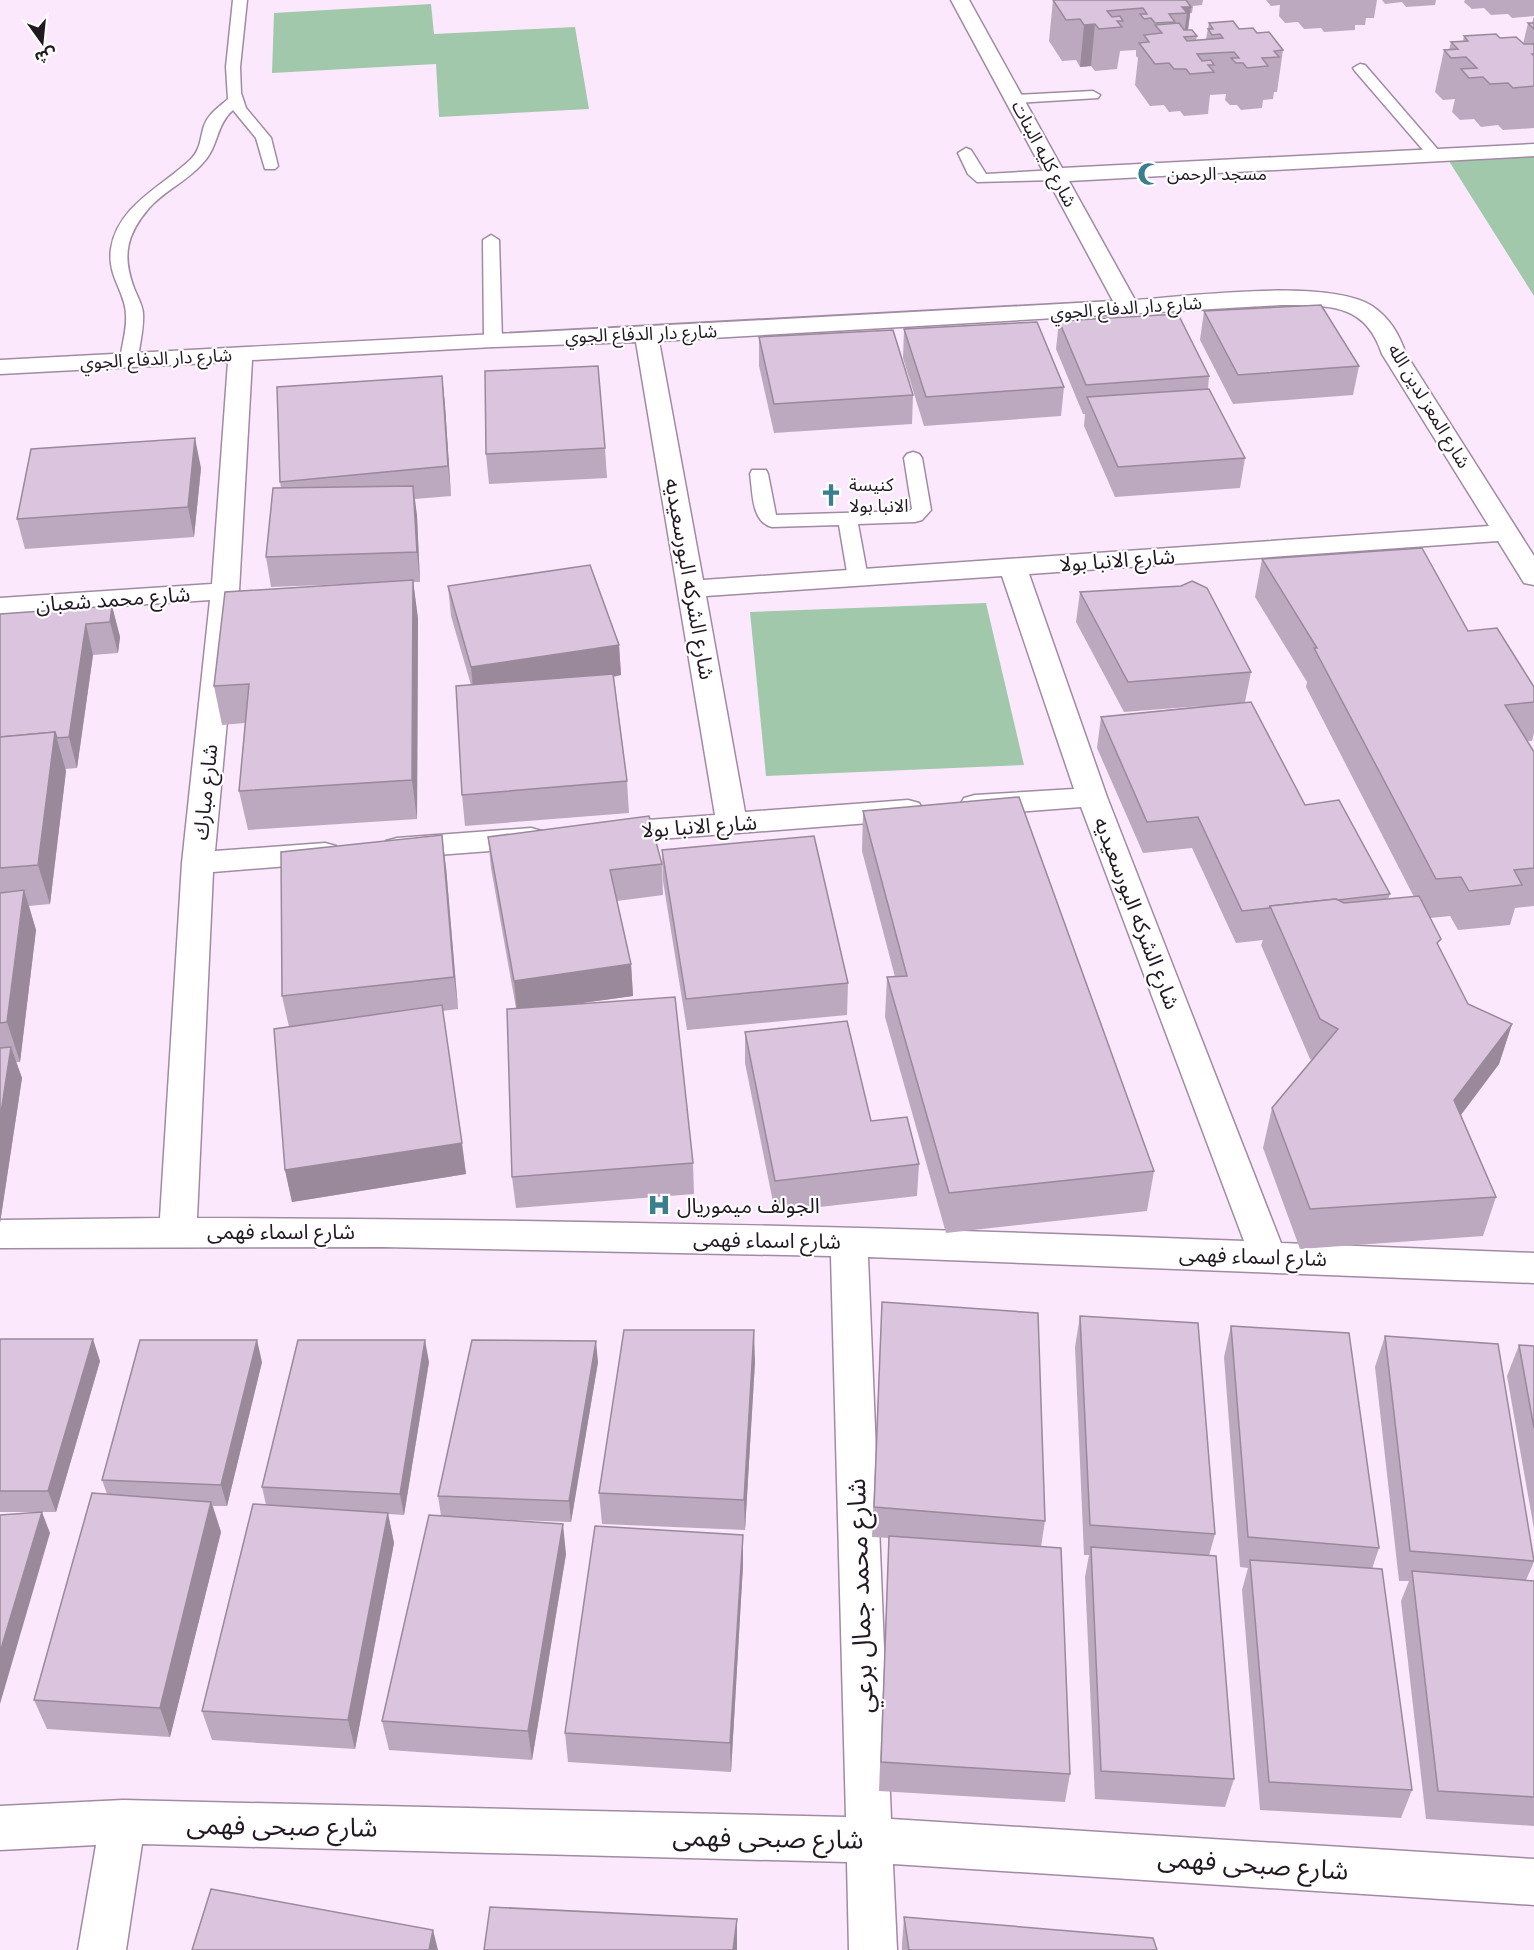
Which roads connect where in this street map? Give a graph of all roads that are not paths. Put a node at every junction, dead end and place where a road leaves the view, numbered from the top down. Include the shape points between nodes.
1 (240, 0) edge
2 (960, 0) edge
3 (1360, 68) dead end
4 (1093, 94) dead end
5 (1014, 99) junction
6 (235, 100) junction
7 (1534, 150) edge
8 (966, 153) dead end
9 (1435, 155) junction
10 (270, 166) dead end
11 (1055, 175) junction
12 (491, 240) dead end
13 (1282, 298) joint
14 (1128, 308) junction
15 (646, 335) junction
16 (494, 340) junction
17 (240, 355) junction
18 (129, 360) junction
19 (0, 367) edge
20 (913, 458) dead end
21 (759, 474) dead end
22 (848, 519) junction
23 (1506, 533) junction
24 (1013, 567) junction
25 (1534, 577) edge
26 (858, 578) junction
27 (692, 589) junction
28 (225, 591) junction
29 (0, 606) edge
30 (1092, 797) junction
31 (732, 823) junction
32 (198, 862) junction
33 (178, 1231) junction
34 (0, 1234) edge
35 (849, 1242) junction
36 (1268, 1256) junction
37 (1534, 1268) edge
38 (123, 1822) junction
39 (0, 1828) edge
40 (868, 1840) junction
41 (1534, 1882) edge
42 (102, 1950) edge
43 (873, 1950) edge

1 - 6 lane
2 - 5 street, شارع كليه البنات
3 - 9 lane
4 - 5 lane
5 - 11 street, شارع كليه البنات
6 - 10 lane via 262,135
6 - 18 lane via 217,116 209,143 198,161 144,204 124,232 118,262 135,313
7 - 9 street
8 - 11 lane via 982,179
9 - 11 street
11 - 14 street, شارع كليه البنات
12 - 16 lane
13 - 14 street, شارع دار الدفاع الجوي
13 - 23 street, شارع المعز لدين الله via 1334,299 1366,310 1384,328 1394,354
14 - 15 street, شارع دار الدفاع الجوي
15 - 16 street, شارع دار الدفاع الجوي
15 - 27 street, شارع الشركه البورسعيديه
16 - 17 street, شارع دار الدفاع الجوي
17 - 18 street, شارع دار الدفاع الجوي
17 - 28 street, شارع مبارك
18 - 19 street, شارع دار الدفاع الجوي
20 - 22 lane via 919,513 909,517
21 - 22 lane via 767,517 772,521
22 - 26 lane
23 - 24 street, شارع الانبا بولا
23 - 25 street, شارع المعز لدين الله
24 - 26 street, شارع الانبا بولا
24 - 30 street, شارع الشركه البورسعيديه
26 - 27 street, شارع الانبا بولا
27 - 31 street, شارع الشركه البورسعيديه
28 - 29 street, شارع محمد شعبان
28 - 32 street, شارع مبارك
30 - 31 street, شارع الانبا بولا
30 - 36 street, شارع الشركه البورسعيديه
31 - 32 street, شارع الانبا بولا
32 - 33 street, شارع مبارك
33 - 34 street, شارع اسماء فهمى
33 - 35 street, شارع اسماء فهمى via 382,1231
35 - 36 street, شارع اسماء فهمى
35 - 40 street, شارع محمد جمال برعي
36 - 37 street, شارع اسماء فهمى
38 - 39 street, شارع صبحى فهمى
38 - 40 street, شارع صبحى فهمى
38 - 42 street
40 - 41 street, شارع صبحى فهمى
40 - 43 street, شارع محمد جمال برعي

